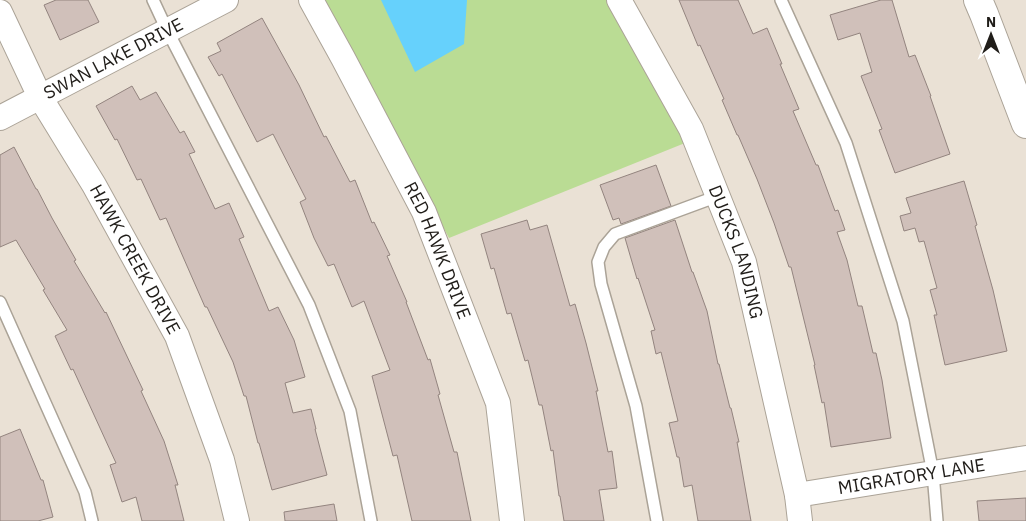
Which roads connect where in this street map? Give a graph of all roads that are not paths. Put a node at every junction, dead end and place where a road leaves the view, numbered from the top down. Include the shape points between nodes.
1 (153, 0) edge
2 (226, 0) edge
3 (311, 0) edge
4 (619, 0) edge
5 (780, 0) edge
6 (978, 0) edge
7 (0, 12) edge
8 (168, 30) junction
9 (40, 97) junction
10 (0, 118) edge
11 (1026, 124) edge
12 (718, 196) junction
13 (0, 302) edge
14 (1026, 458) edge
15 (933, 473) junction
16 (798, 495) junction
17 (92, 521) edge
18 (237, 521) edge
19 (371, 521) edge
20 (512, 521) edge
21 (658, 521) edge
22 (800, 521) edge
23 (937, 521) edge

1 - 8 lane
2 - 8 street, SWAN LAKE DRIVE
3 - 20 street, RED HAWK DRIVE via 424,212 498,403
4 - 12 street, DUCKS LANDING via 691,129
5 - 15 lane via 846,143 903,321
6 - 11 street
7 - 9 street, HAWK CREEK DRIVE
8 - 9 street, SWAN LAKE DRIVE
8 - 19 lane via 309,305 350,410
9 - 10 street, SWAN LAKE DRIVE
9 - 18 street, HAWK CREEK DRIVE via 94,185 177,336 222,460
12 - 16 street, DUCKS LANDING via 744,262
12 - 21 lane via 616,234 604,247 598,262 601,284 636,406
13 - 17 lane via 85,492
14 - 15 street, MIGRATORY LANE
15 - 16 street, MIGRATORY LANE
15 - 23 lane
16 - 22 street, DUCKS LANDING

